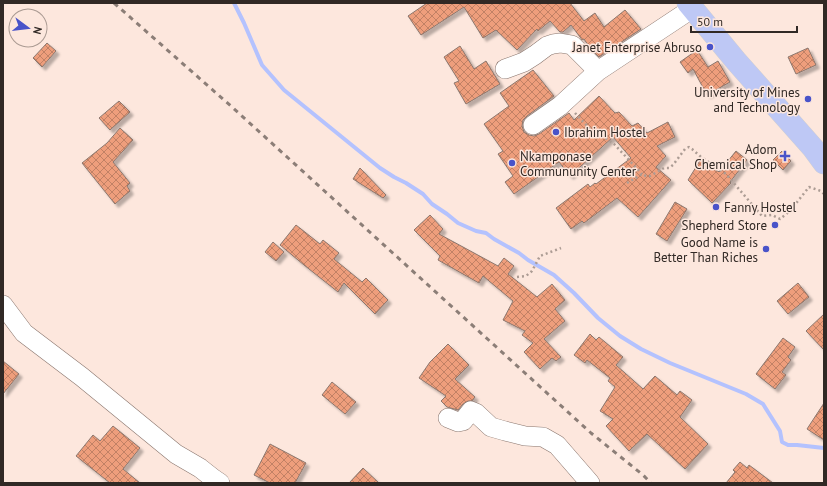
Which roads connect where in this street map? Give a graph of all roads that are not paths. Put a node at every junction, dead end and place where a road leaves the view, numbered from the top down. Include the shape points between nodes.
1 (691, 6) edge
2 (505, 69) dead end
3 (598, 71) junction
4 (533, 125) dead end
5 (824, 163) edge
6 (3, 305) edge
7 (448, 418) dead end
8 (220, 483) edge
9 (590, 483) edge

1 - 3 street
1 - 5 main road
2 - 3 street via 524,62 547,46 560,43 572,45
3 - 4 street via 564,102
6 - 8 street via 24,333 176,454
7 - 9 street via 463,421 471,411 491,427 525,436 543,437 557,445

